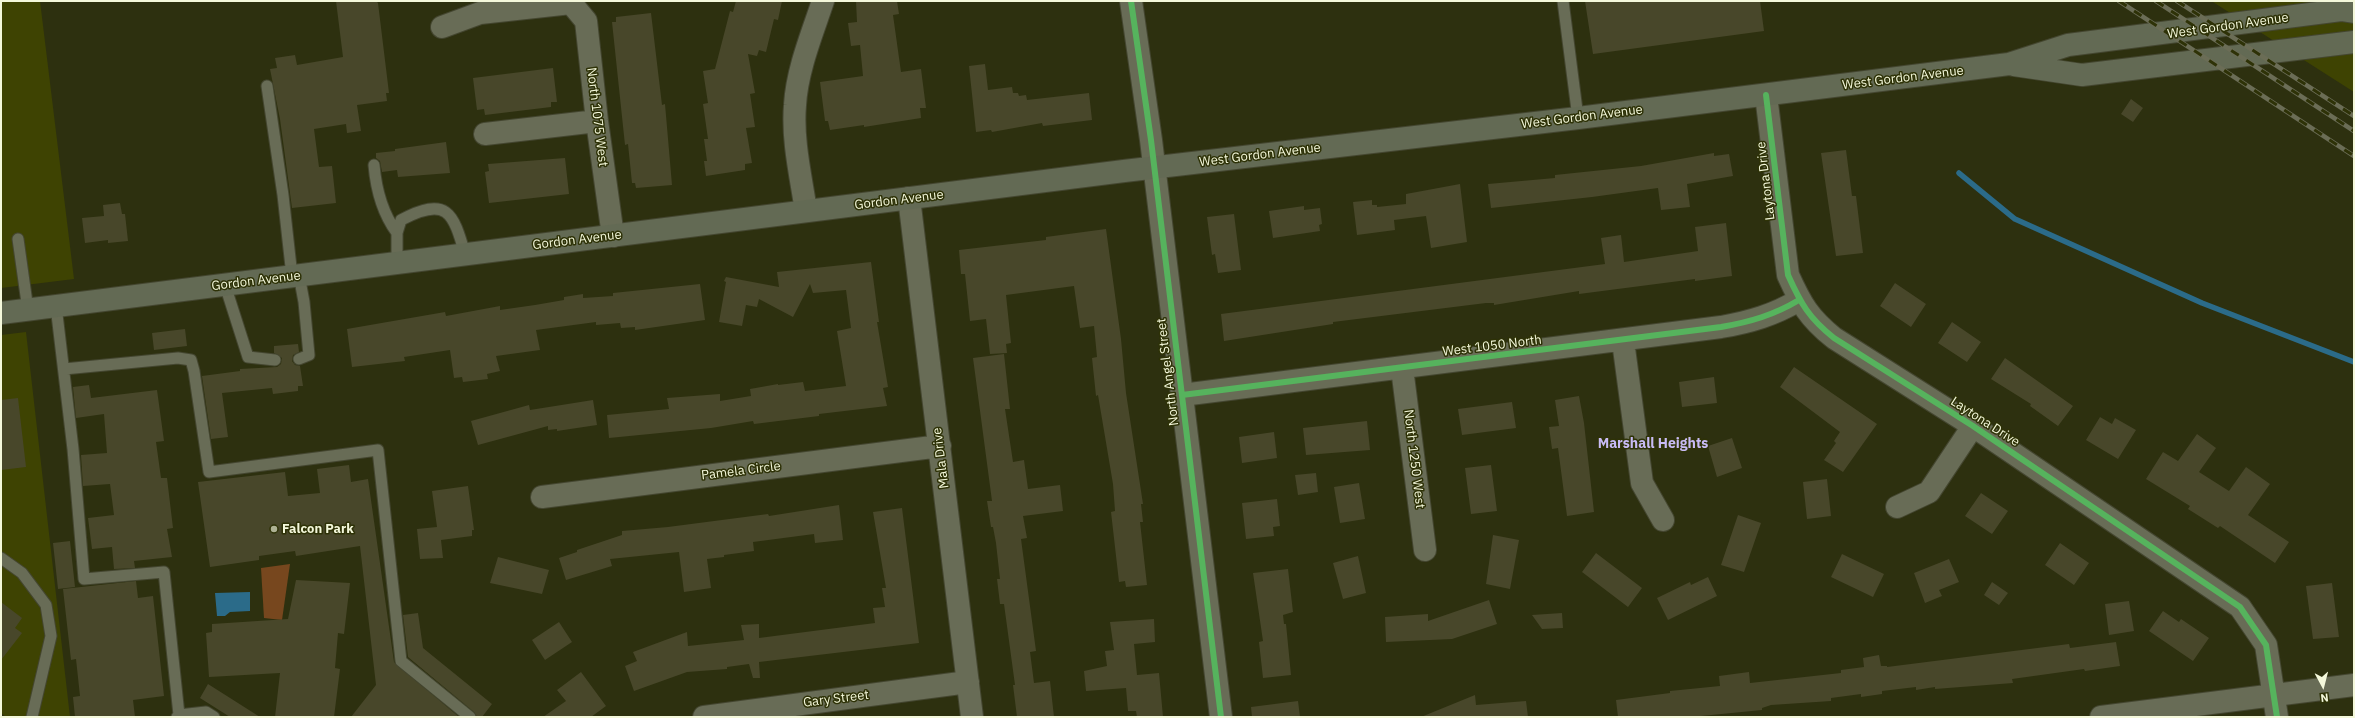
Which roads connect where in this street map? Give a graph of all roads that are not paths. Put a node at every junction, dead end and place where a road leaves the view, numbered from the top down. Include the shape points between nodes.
1 (823, 1) edge
2 (1131, 1) edge
3 (1563, 1) edge
4 (2354, 12) edge
5 (442, 27) dead end
6 (2354, 42) edge
7 (2009, 64) junction
8 (267, 86) dead end
9 (1766, 95) junction
10 (1578, 118) junction
11 (597, 122) junction
12 (485, 134) dead end
13 (374, 165) dead end
14 (1154, 168) junction
15 (909, 198) junction
16 (806, 211) junction
17 (397, 233) junction
18 (613, 236) junction
19 (18, 239) dead end
20 (465, 254) junction
21 (397, 263) junction
22 (295, 276) junction
23 (225, 285) junction
24 (1799, 300) junction
25 (56, 306) junction
26 (28, 310) junction
27 (1, 313) edge
28 (1623, 341) junction
29 (299, 359) dead end
30 (275, 360) dead end
31 (1402, 368) junction
32 (64, 370) junction
33 (1182, 395) junction
34 (1973, 426) junction
35 (940, 446) junction
36 (542, 496) dead end
37 (1897, 507) dead end
38 (1663, 520) dead end
39 (1425, 550) dead end
40 (1, 558) edge
41 (968, 682) junction
42 (2354, 685) edge
43 (2275, 695) junction
44 (178, 716) edge
45 (32, 717) edge
46 (214, 717) edge
47 (470, 717) edge
48 (704, 717) edge
49 (972, 717) edge
50 (1221, 717) edge
51 (2101, 717) edge
52 (2277, 717) edge

1 - 16 street via 804,59 795,104 796,141
2 - 14 street, North Angel Street
3 - 10 lane
4 - 7 main road, West Gordon Avenue via 2341,10 2068,45
5 - 11 street, North 1075 West via 480,13 571,3 586,21
6 - 7 main road, West Gordon Avenue via 2082,75
7 - 9 main road, West Gordon Avenue
8 - 22 lane
9 - 10 main road, West Gordon Avenue
9 - 24 street, Laytona Drive via 1788,275
10 - 14 main road, West Gordon Avenue
11 - 12 street
11 - 18 street, North 1075 West
13 - 17 lane via 376,182 388,220
14 - 15 main road, Gordon Avenue
14 - 33 street, North Angel Street
15 - 16 main road, Gordon Avenue
15 - 35 street, Mala Drive
16 - 18 main road, Gordon Avenue
17 - 20 lane via 401,220 415,213 437,208 447,212 457,225
17 - 21 lane
18 - 20 main road, Gordon Avenue
19 - 26 lane
20 - 21 main road, Gordon Avenue
21 - 22 main road, Gordon Avenue
22 - 23 main road, Gordon Avenue
22 - 29 lane via 304,302 309,355
23 - 25 main road, Gordon Avenue
23 - 30 lane via 248,357
24 - 28 street, West 1050 North via 1780,311 1748,322
24 - 34 street, Laytona Drive via 1814,322 1834,338
25 - 26 main road, Gordon Avenue
25 - 32 lane
26 - 27 main road, Gordon Avenue
28 - 31 street, West 1050 North
28 - 38 street via 1642,483
31 - 33 street, West 1050 North
31 - 39 street, North 1250 West
32 - 44 lane via 74,449 84,579 164,572
32 - 47 lane via 178,358 191,360 210,472 378,450 401,661
33 - 50 street, North Angel Street
34 - 37 street via 1929,492
34 - 43 street, Laytona Drive via 2240,607 2266,645
35 - 36 street, Pamela Circle
35 - 41 street, Mala Drive
40 - 45 lane via 22,573 46,605 51,636
41 - 48 street, Gary Street
41 - 49 street, Mala Drive
42 - 43 street
43 - 51 street
43 - 52 street, Laytona Drive
44 - 46 lane via 206,712

